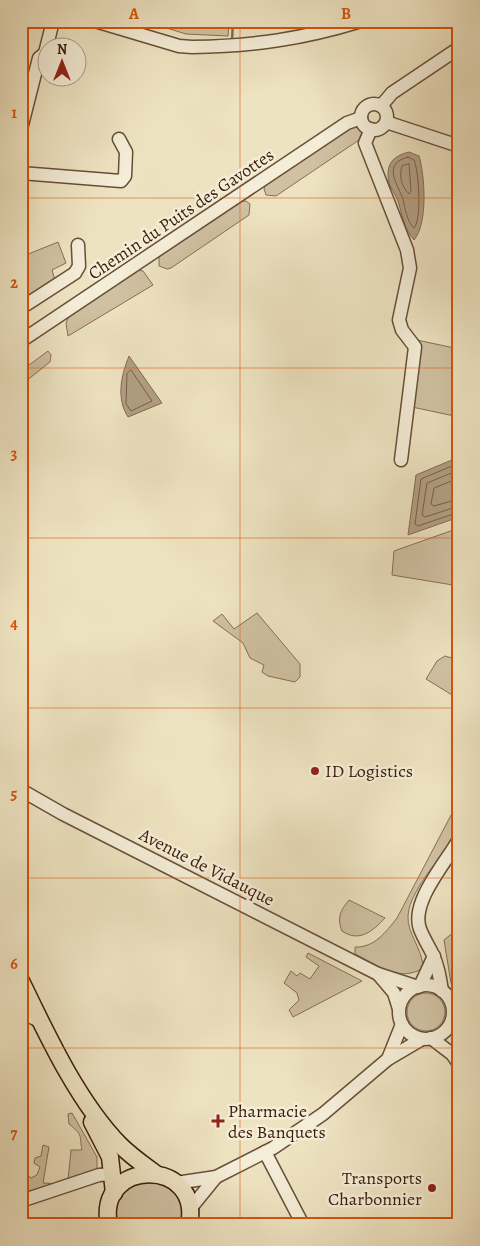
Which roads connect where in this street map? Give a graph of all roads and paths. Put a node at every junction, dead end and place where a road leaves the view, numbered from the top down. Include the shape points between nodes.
1 (53, 21) edge
2 (95, 21) edge
3 (361, 21) edge
4 (459, 48) edge
5 (381, 106) junction
6 (361, 118) junction
7 (386, 122) junction
8 (21, 129) edge
9 (371, 129) junction
10 (118, 139) dead end
11 (459, 146) edge
12 (21, 172) edge
13 (78, 245) dead end
14 (21, 308) edge
15 (21, 341) edge
16 (401, 460) dead end
17 (21, 790) edge
18 (459, 839) edge
19 (434, 956) junction
20 (378, 974) junction
21 (21, 981) edge
22 (419, 986) junction
23 (442, 991) junction
24 (21, 992) edge
25 (399, 1009) junction
26 (455, 1009) edge
27 (28, 1015) edge
28 (402, 1024) junction
29 (452, 1026) edge
30 (427, 1039) junction
31 (388, 1059) junction
32 (455, 1059) edge
33 (265, 1152) junction
34 (113, 1174) junction
35 (156, 1174) junction
36 (216, 1178) junction
37 (176, 1183) junction
38 (114, 1192) junction
39 (21, 1200) edge
40 (190, 1217) edge
41 (109, 1218) edge
42 (95, 1225) edge
43 (303, 1225) edge

1 - 8 street via 45,53 39,58
2 - 3 street via 192,47 278,42
4 - 5 street via 392,93
5 - 6 street via 367,105
5 - 7 street via 386,112
6 - 9 street
6 - 15 street, Chemin du Puits des Gavottes via 346,123
7 - 9 street via 380,128
7 - 11 street
9 - 16 street via 366,143 407,250 410,268 399,320 402,330 416,347
10 - 12 street via 126,152 125,176 121,181
13 - 14 street via 80,266 75,273
17 - 20 street, Avenue de Vidauque
18 - 19 street via 424,894 418,910 420,929
19 - 22 street
19 - 23 street
20 - 22 street, Avenue de Vidauque
20 - 25 street, Avenue de Vidauque via 394,993
21 - 35 main road via 96,1115 121,1146
22 - 23 street via 431,986
22 - 25 street via 408,991
23 - 26 street
24 - 27 main road
25 - 28 street
26 - 29 street
27 - 34 main road via 101,1140 110,1157
28 - 30 street via 410,1034
28 - 31 street
29 - 30 street
29 - 32 street
30 - 31 street
30 - 32 street
31 - 33 street via 323,1114
33 - 36 street
33 - 43 street
34 - 38 main road
34 - 39 street via 99,1175
35 - 37 main road
35 - 38 main road via 137,1175
36 - 37 street
36 - 40 street
37 - 40 main road via 183,1190
38 - 41 main road
41 - 42 main road

